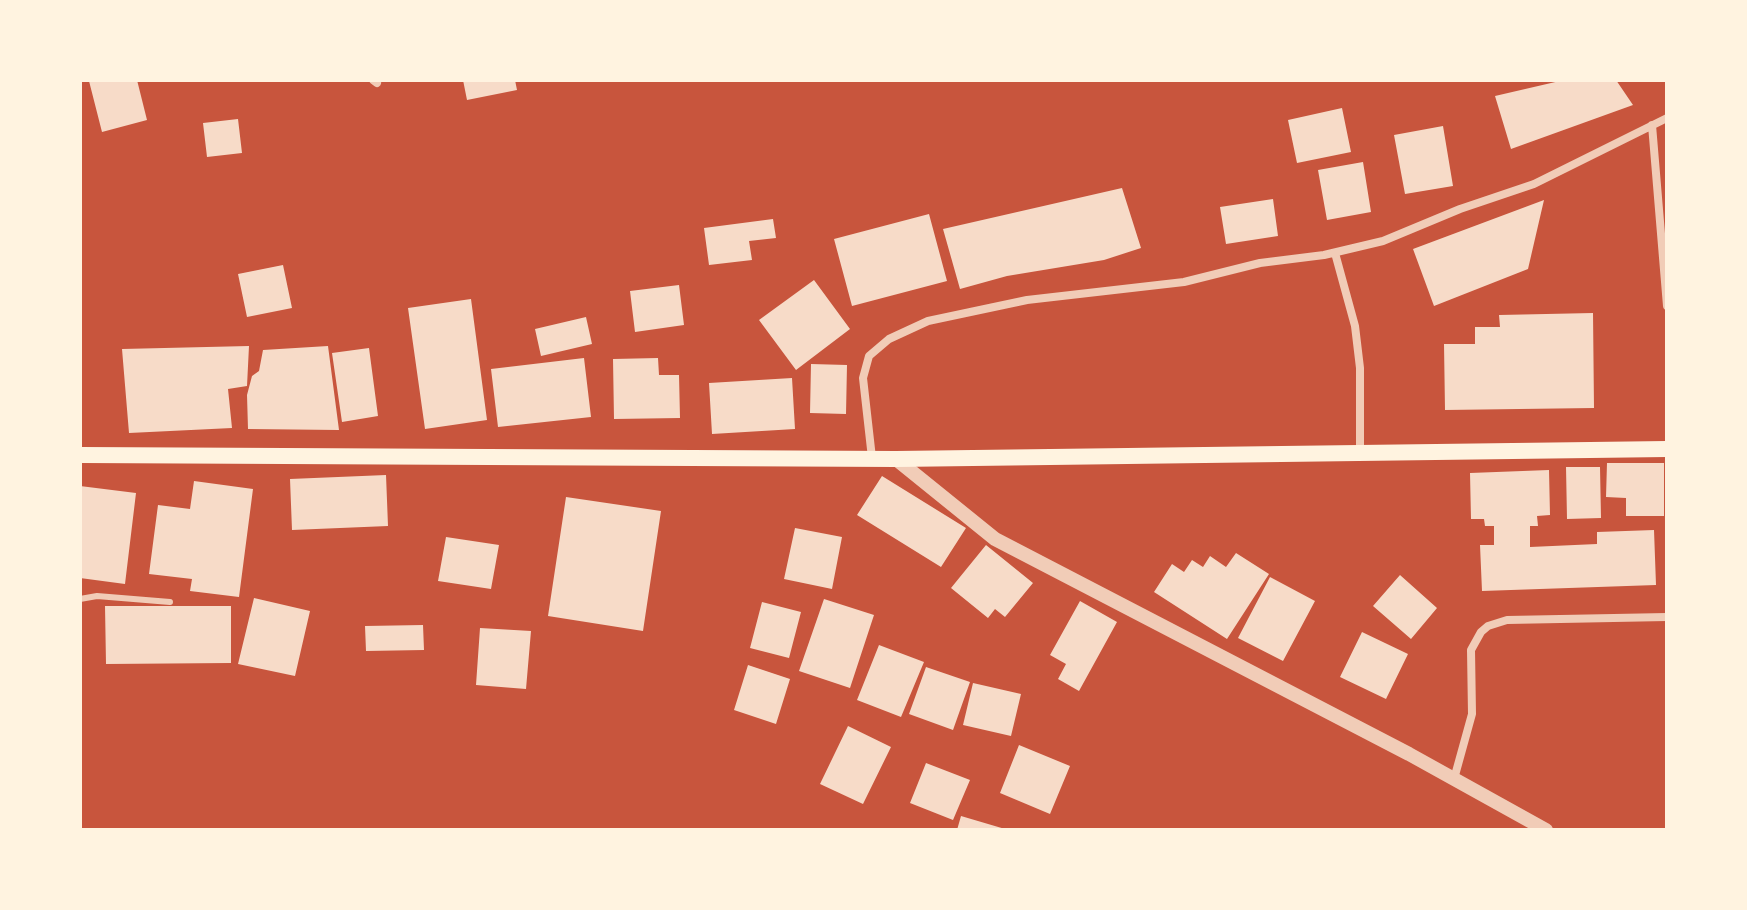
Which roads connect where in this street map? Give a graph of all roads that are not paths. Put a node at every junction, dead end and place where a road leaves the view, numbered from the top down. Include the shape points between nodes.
1 (1667, 118) edge
2 (1652, 125) junction
3 (1335, 253) junction
4 (1667, 306) edge
5 (1667, 449) edge
6 (1360, 453) junction
7 (80, 455) edge
8 (872, 458) junction
9 (896, 459) junction
10 (80, 599) edge
11 (170, 602) dead end
12 (1667, 617) edge
13 (1454, 779) junction
14 (1546, 830) edge

1 - 2 street
2 - 3 street via 1534,184 1383,241
2 - 4 street
3 - 6 street via 1356,340
3 - 8 street via 928,321 889,339 869,356 863,378
5 - 6 main road
6 - 9 main road
7 - 8 main road
8 - 9 main road
9 - 13 street via 995,539
10 - 11 lane
12 - 13 street via 1507,620 1488,626 1471,650 1472,714
13 - 14 street

